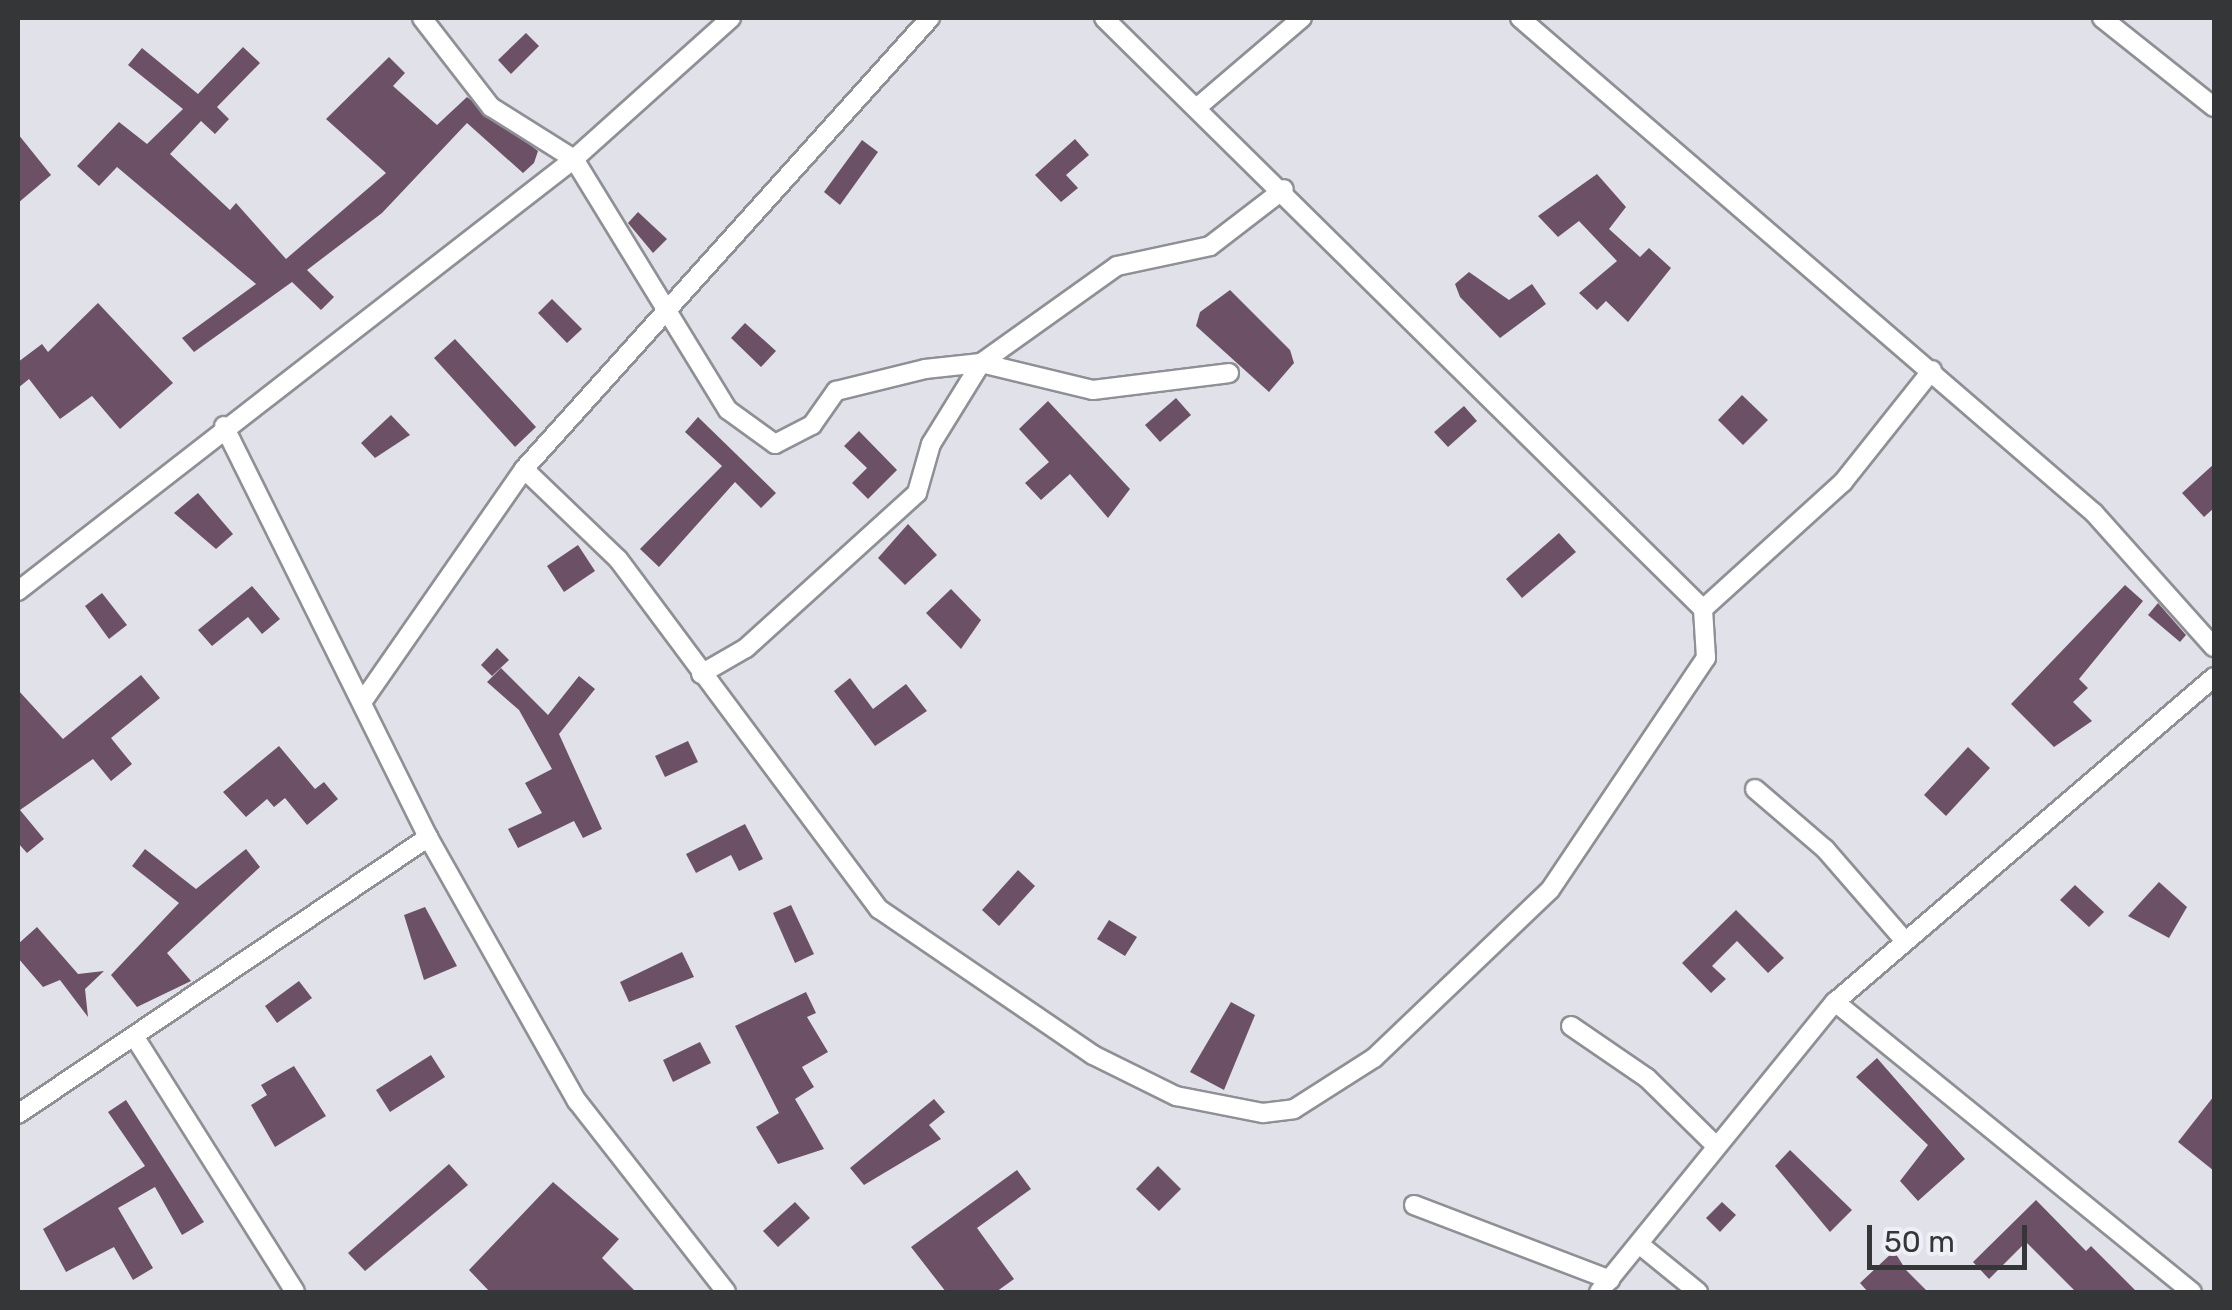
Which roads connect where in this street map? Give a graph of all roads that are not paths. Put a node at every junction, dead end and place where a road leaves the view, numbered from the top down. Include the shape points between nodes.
1 (422, 18) edge
2 (731, 18) edge
3 (930, 18) edge
4 (1104, 18) edge
5 (1302, 18) edge
6 (1520, 18) edge
7 (2102, 18) edge
8 (1200, 105) junction
9 (2214, 107) edge
10 (574, 159) junction
11 (1284, 189) junction
12 (669, 312) junction
13 (980, 363) junction
14 (1932, 370) junction
15 (1229, 373) dead end
16 (224, 426) junction
17 (524, 469) junction
18 (18, 591) edge
19 (1703, 609) junction
20 (2214, 647) edge
21 (702, 674) junction
22 (2214, 677) edge
23 (364, 698) junction
24 (1755, 789) dead end
25 (428, 837) junction
26 (1904, 940) junction
27 (1835, 1002) junction
28 (1571, 1026) dead end
29 (134, 1036) junction
30 (18, 1114) edge
31 (1716, 1145) junction
32 (1414, 1204) dead end
33 (1639, 1244) junction
34 (1604, 1286) edge
35 (295, 1292) edge
36 (726, 1292) edge
37 (1698, 1292) edge
38 (2192, 1292) edge

1 - 10 street via 491,107
2 - 10 street
3 - 12 street
4 - 8 street
5 - 8 street
6 - 14 street via 1694,177
7 - 9 street
8 - 11 street
10 - 12 street
10 - 16 street
11 - 13 street via 1210,246 1117,266
11 - 19 street
12 - 13 street via 728,410 775,444 812,426 836,390
12 - 17 street
13 - 15 street via 1093,390
13 - 21 street via 931,444 917,493 746,648
14 - 19 street via 1843,482
14 - 20 street via 2094,513
16 - 18 street
16 - 23 street
17 - 21 street via 618,558
17 - 23 street
19 - 21 street via 1706,658 1550,890 1374,1058 1294,1109 1263,1113 1176,1096 1094,1055 879,910
22 - 26 street
23 - 25 street
24 - 26 street via 1826,849
25 - 29 street
25 - 36 street via 577,1101
26 - 27 street
27 - 31 street
27 - 38 street
28 - 31 street via 1647,1078
29 - 30 street
29 - 35 street
31 - 33 street
32 - 34 street
33 - 34 street
33 - 37 street

